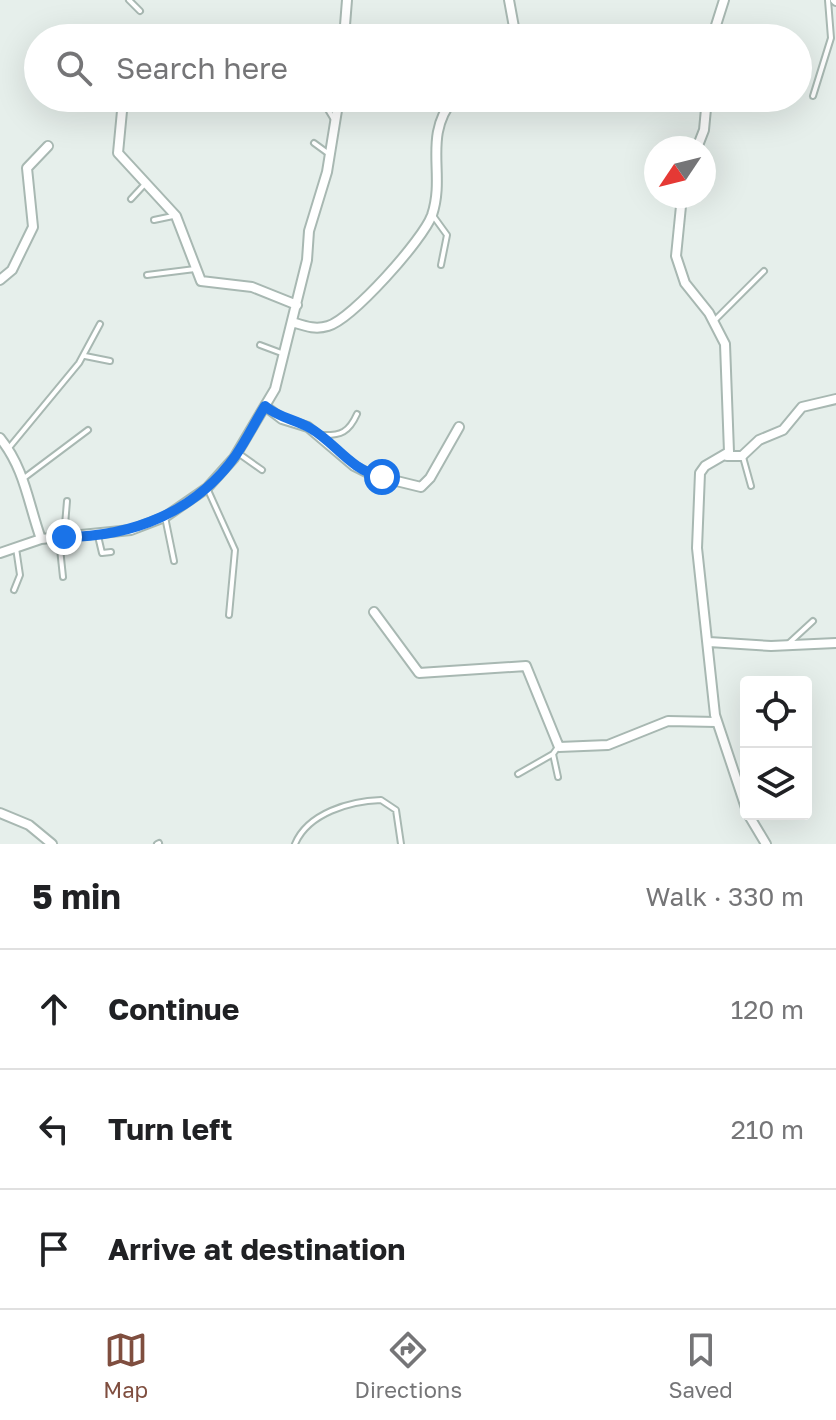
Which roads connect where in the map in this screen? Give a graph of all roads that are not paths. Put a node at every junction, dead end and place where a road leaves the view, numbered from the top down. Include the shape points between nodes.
1 (129, 0) edge
2 (347, 0) edge
3 (509, 0) edge
4 (724, 0) edge
5 (828, 0) edge
6 (140, 11) dead end
7 (345, 24) edge
8 (513, 24) edge
9 (716, 24) edge
10 (834, 25) edge
11 (813, 96) dead end
12 (122, 112) edge
13 (329, 112) edge
14 (335, 112) edge
15 (443, 112) edge
16 (706, 112) edge
17 (333, 118) junction
18 (702, 136) edge
19 (314, 143) dead end
20 (48, 146) dead end
21 (331, 155) junction
22 (144, 185) junction
23 (131, 199) dead end
24 (680, 208) edge
25 (432, 215) junction
26 (176, 216) junction
27 (154, 220) dead end
28 (441, 265) dead end
29 (195, 269) junction
30 (764, 271) dead end
31 (147, 275) dead end
32 (0, 280) edge
33 (297, 305) junction
34 (714, 321) junction
35 (292, 322) junction
36 (100, 324) dead end
37 (260, 345) dead end
38 (284, 354) junction
39 (84, 356) junction
40 (110, 361) dead end
41 (836, 399) edge
42 (265, 406) junction
43 (357, 414) dead end
44 (459, 427) dead end
45 (88, 430) dead end
46 (319, 435) junction
47 (0, 438) edge
48 (8, 449) junction
49 (238, 453) junction
50 (727, 456) junction
51 (742, 456) junction
52 (262, 470) dead end
53 (24, 478) junction
54 (751, 486) dead end
55 (207, 488) junction
56 (67, 501) dead end
57 (165, 517) junction
58 (98, 536) junction
59 (62, 537) junction
60 (41, 539) junction
61 (16, 548) junction
62 (111, 552) dead end
63 (0, 553) edge
64 (174, 561) dead end
65 (63, 577) dead end
66 (14, 590) dead end
67 (374, 612) dead end
68 (229, 615) dead end
69 (813, 621) dead end
70 (709, 642) junction
71 (836, 643) edge
72 (786, 645) junction
73 (716, 722) junction
74 (556, 751) junction
75 (518, 774) dead end
76 (558, 777) dead end
77 (740, 791) edge
78 (0, 813) edge
79 (752, 820) edge
80 (52, 844) edge
81 (295, 844) edge
82 (401, 844) edge
83 (766, 844) edge

1 - 6 lane
2 - 7 street
3 - 8 street
4 - 9 street
5 - 10 lane
10 - 11 lane
12 - 22 street via 118,153
13 - 17 lane
14 - 17 street
15 - 25 street via 436,130
16 - 18 street
17 - 21 street
19 - 21 lane
20 - 32 street via 27,168 32,232 12,270
21 - 33 street via 309,231
22 - 23 lane
22 - 26 street
24 - 34 street via 678,268
25 - 28 lane via 447,235
25 - 35 street via 412,246 344,318 315,329
26 - 27 lane
26 - 29 street
29 - 31 lane
29 - 33 street via 207,284 252,287
30 - 34 lane
33 - 35 street
34 - 50 street via 728,362
35 - 38 street
36 - 39 lane
37 - 38 lane
38 - 42 street
39 - 40 lane
39 - 48 lane
41 - 51 street via 802,407 783,430 759,440
42 - 46 street
42 - 49 street
43 - 46 lane via 343,434
44 - 46 street via 421,487 354,466
45 - 53 lane
47 - 48 street
48 - 53 street
49 - 52 lane
49 - 55 street
50 - 51 street
50 - 70 street via 705,466 698,478 697,548
51 - 54 lane
53 - 60 street
55 - 57 street
55 - 68 lane via 235,550
56 - 59 lane
57 - 58 street
57 - 64 lane
58 - 59 street
58 - 62 lane via 102,553
59 - 60 street
59 - 65 lane
60 - 61 street
61 - 63 street
61 - 66 lane via 20,575
67 - 74 street via 419,673 526,666
69 - 72 lane
70 - 72 street
70 - 73 street
71 - 72 street
73 - 74 street via 668,721 608,745
73 - 77 street
74 - 75 lane
74 - 76 lane
78 - 80 street via 29,825
79 - 83 street
81 - 82 lane via 310,822 338,809 381,800 396,810

